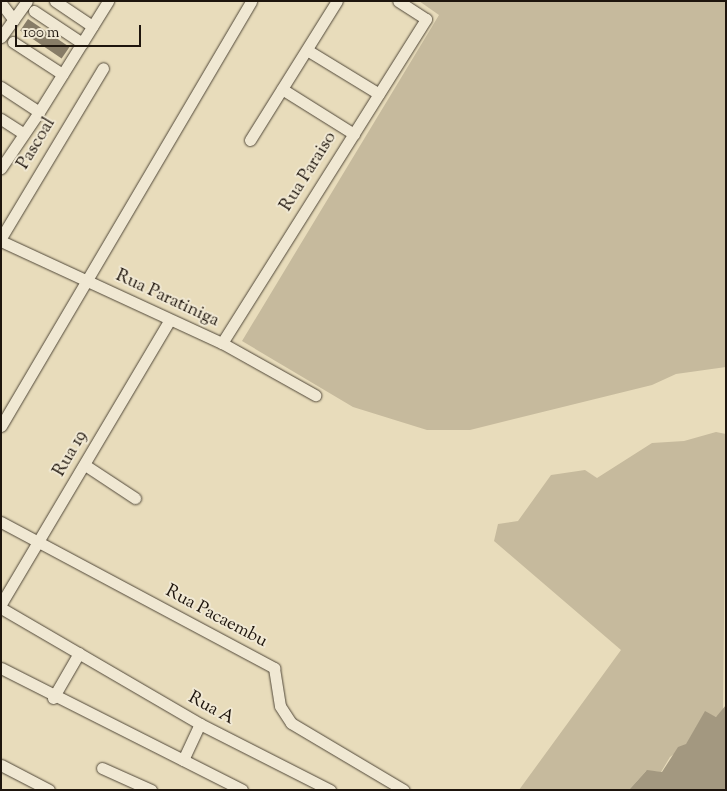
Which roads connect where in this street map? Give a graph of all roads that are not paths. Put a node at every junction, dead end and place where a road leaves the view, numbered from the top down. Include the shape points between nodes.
1 (55, 1) edge
2 (108, 1) edge
3 (251, 1) edge
4 (337, 1) edge
5 (398, 1) edge
6 (1, 3) edge
7 (30, 6) edge
8 (14, 20) junction
9 (92, 26) junction
10 (1, 37) edge
11 (13, 42) dead end
12 (82, 43) junction
13 (307, 50) junction
14 (103, 68) dead end
15 (62, 74) junction
16 (1, 87) edge
17 (282, 89) junction
18 (379, 94) junction
19 (39, 112) junction
20 (1, 118) edge
21 (24, 134) junction
22 (354, 134) junction
23 (250, 140) dead end
24 (2, 167) edge
25 (1, 238) edge
26 (1, 241) edge
27 (87, 281) junction
28 (169, 321) junction
29 (222, 343) junction
30 (315, 395) dead end
31 (1, 426) edge
32 (85, 465) junction
33 (135, 498) dead end
34 (1, 522) edge
35 (40, 542) junction
36 (1, 604) edge
37 (1, 608) edge
38 (79, 653) junction
39 (1, 668) edge
40 (53, 698) junction
41 (200, 724) junction
42 (183, 760) junction
43 (1, 765) edge
44 (102, 768) dead end
45 (49, 790) edge
46 (151, 790) edge
47 (242, 790) edge
48 (330, 790) edge
49 (404, 790) edge

1 - 9 street
2 - 9 street
3 - 27 street
4 - 13 street
5 - 18 street, Rua Paraiso via 426,19
6 - 8 street
7 - 8 street
7 - 12 street
8 - 10 street
9 - 12 street
11 - 15 street
12 - 15 street
13 - 17 street
13 - 18 street
14 - 25 street, Pascoal
15 - 19 street
16 - 19 street
17 - 22 street
17 - 23 street
18 - 22 street, Rua Paraiso
19 - 21 street
20 - 21 street
21 - 24 street
22 - 29 street, Rua Paraiso
26 - 27 street, Rua Paratiniga
27 - 28 street, Rua Paratiniga
27 - 31 street
28 - 29 street, Rua Paratiniga
28 - 32 street, Rua 19
29 - 30 street, Rua Paratiniga
32 - 33 street
32 - 35 street, Rua 19
34 - 35 street, Rua Pacaembu
35 - 36 street, Rua 19
35 - 49 street, Rua Pacaembu via 274,668 280,706 291,723
37 - 38 street, Rua A
38 - 40 street
38 - 41 street, Rua A
39 - 40 street
40 - 42 street
41 - 42 street
41 - 48 street, Rua A
42 - 47 street
43 - 45 street
44 - 46 street

